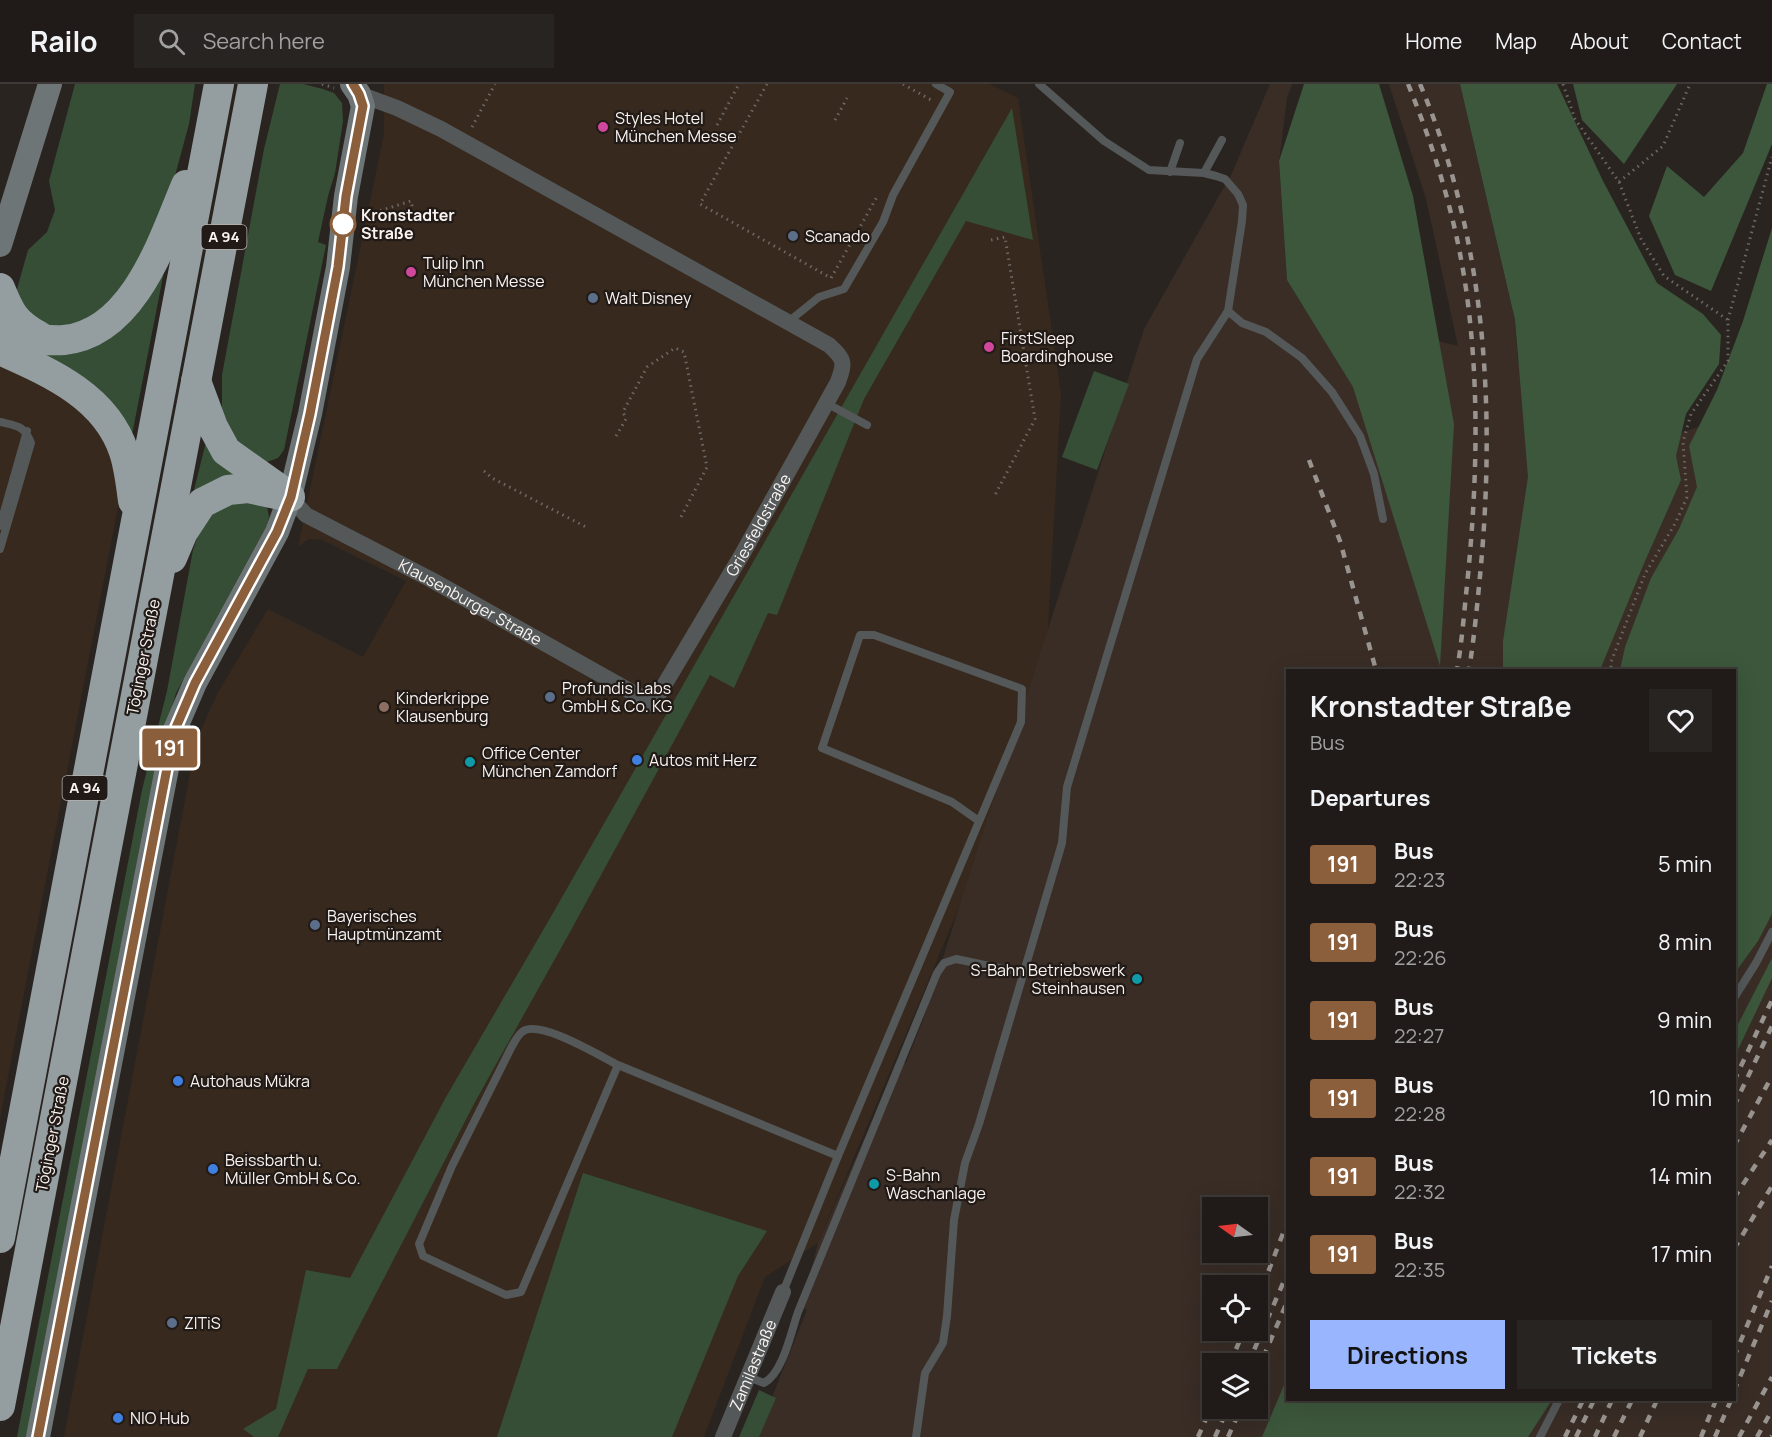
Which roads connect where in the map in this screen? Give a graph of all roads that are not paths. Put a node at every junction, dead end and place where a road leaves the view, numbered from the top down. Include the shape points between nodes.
1 (50, 84) edge
2 (936, 84) edge
3 (1039, 84) edge
4 (218, 86) edge
5 (358, 87) edge
6 (252, 89) edge
7 (210, 130) junction
8 (1222, 140) dead end
9 (1180, 143) dead end
10 (1170, 172) junction
11 (1204, 173) junction
12 (0, 245) edge
13 (0, 288) edge
14 (1228, 311) junction
15 (788, 322) junction
16 (0, 332) edge
17 (45, 339) junction
18 (8, 357) edge
19 (196, 380) junction
20 (826, 403) junction
21 (0, 422) edge
22 (867, 425) dead end
23 (27, 431) junction
24 (291, 497) junction
25 (136, 519) junction
26 (1383, 519) dead end
27 (0, 526) edge
28 (0, 549) edge
29 (154, 598) junction
30 (653, 704) joint
31 (979, 820) junction
32 (1772, 932) edge
33 (1024, 973) junction
34 (1736, 995) edge
35 (618, 1065) junction
36 (838, 1156) junction
37 (0, 1238) edge
38 (783, 1292) joint
39 (748, 1377) junction
40 (1558, 1401) edge
41 (0, 1406) edge
42 (38, 1437) edge
43 (723, 1437) edge
44 (916, 1437) edge
45 (1540, 1437) edge

1 - 12 street
2 - 15 lane via 950,92 844,289 819,297
3 - 10 lane via 1122,154 1149,170
4 - 7 highway, Töginger Straße / A 94
5 - 15 street via 464,141
5 - 24 street via 363,106 338,267
6 - 19 highway, Töginger Straße / A 94
7 - 17 highway via 159,251 137,291 111,320 88,333 64,340
7 - 25 highway, Töginger Straße / A 94
8 - 11 lane
9 - 10 lane
10 - 11 lane
11 - 14 lane via 1225,179 1243,205
13 - 17 highway via 10,314 24,328
14 - 26 lane via 1302,358 1332,392 1360,436 1374,474
14 - 33 lane via 1197,359 1067,787 1062,843
15 - 20 street, Griesfeldstraße via 842,357 843,368
16 - 17 highway
18 - 25 highway via 60,379 92,402 115,429 125,453
19 - 24 highway via 226,451
19 - 29 highway, Töginger Straße / A 94
20 - 22 lane
20 - 30 street, Griesfeldstraße
21 - 23 lane
23 - 27 lane
23 - 28 lane via 31,443
24 - 29 highway via 248,488 228,490 202,503 183,532
24 - 30 street, Klausenburger Straße via 306,515 430,579
24 - 42 street via 277,532 195,683 174,732
25 - 37 highway, Töginger Straße / A 94
29 - 41 highway, Töginger Straße / A 94
31 - 31 lane via 1021,722 1022,689 874,635 860,635 822,748 952,802
31 - 36 lane
32 - 34 lane
33 - 39 lane via 956,958 944,963 937,973 779,1365 772,1379 764,1383
33 - 44 lane via 965,1163 954,1220 943,1343 925,1373
35 - 35 lane via 521,1292 506,1295 423,1256 419,1244 452,1166 522,1031 546,1030
35 - 36 lane
36 - 38 lane
38 - 39 street, Zamilastraße
39 - 43 street, Zamilastraße
40 - 45 lane

